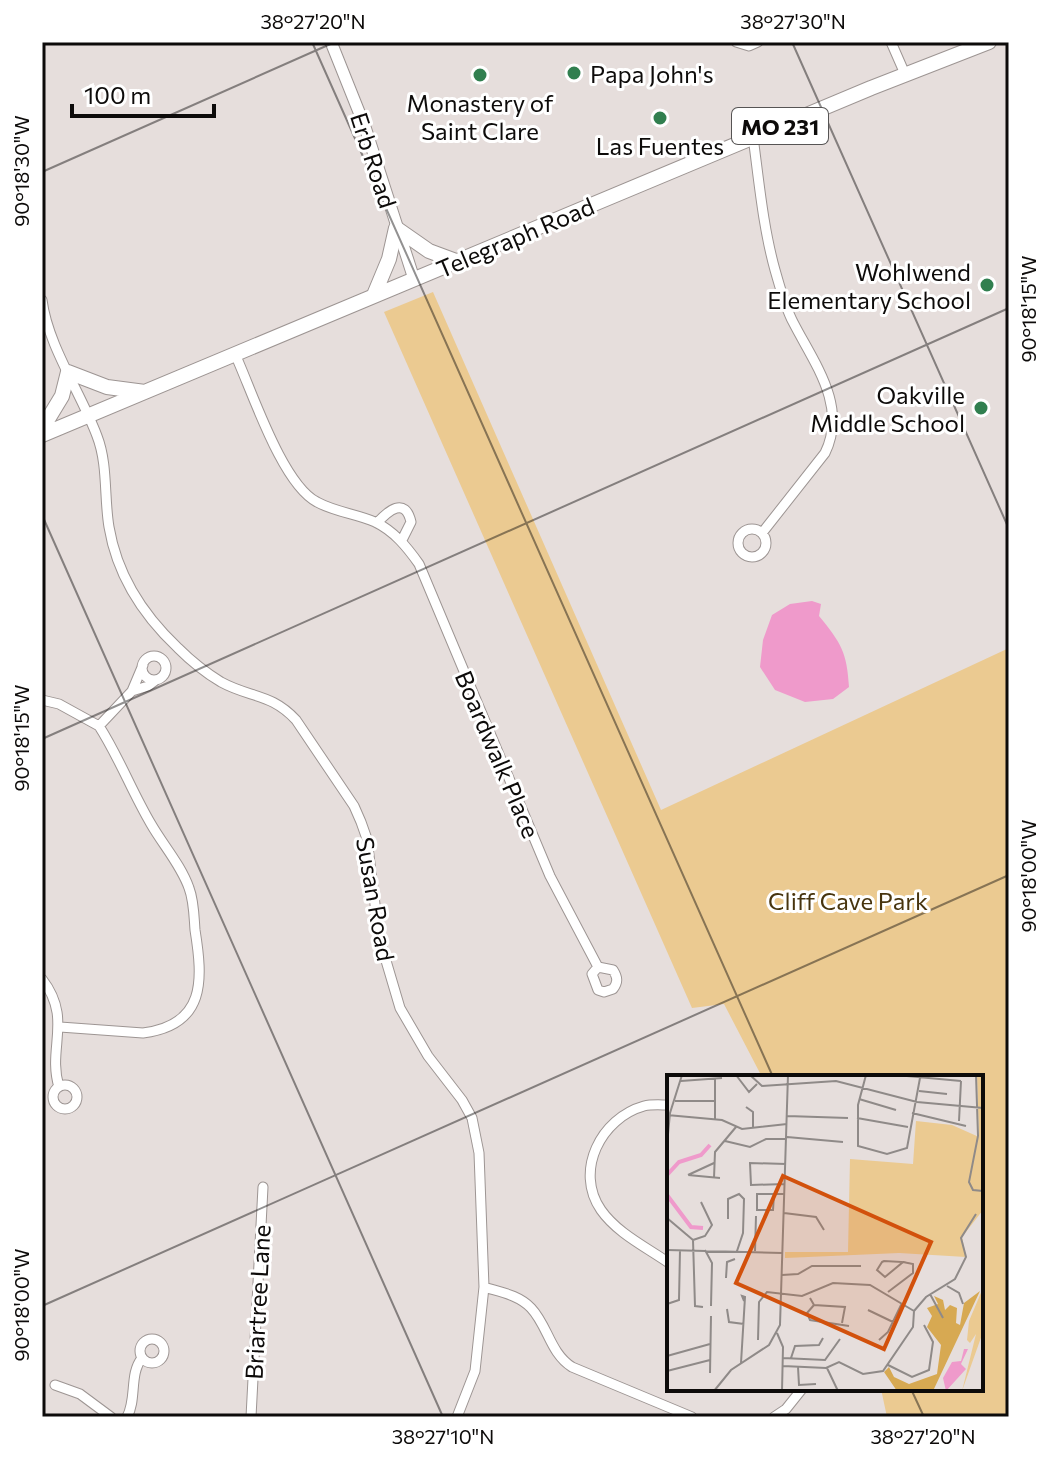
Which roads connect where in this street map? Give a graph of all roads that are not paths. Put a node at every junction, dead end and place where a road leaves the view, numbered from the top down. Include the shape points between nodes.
1 (331, 42) edge
2 (736, 42) edge
3 (758, 42) edge
4 (891, 42) edge
5 (989, 42) edge
6 (905, 74) junction
7 (753, 137) junction
8 (396, 228) junction
9 (456, 261) junction
10 (414, 279) junction
11 (374, 295) junction
12 (42, 300) edge
13 (235, 354) junction
14 (68, 372) junction
15 (146, 392) junction
16 (88, 416) junction
17 (42, 429) edge
18 (42, 435) edge
19 (377, 523) junction
20 (762, 533) dead end
21 (402, 540) junction
22 (177, 647) junction
23 (163, 661) junction
24 (143, 665) junction
25 (156, 680) junction
26 (132, 691) junction
27 (42, 700) edge
28 (99, 726) junction
29 (598, 967) dead end
30 (42, 979) edge
31 (60, 1027) junction
32 (59, 1087) dead end
33 (667, 1105) edge
34 (263, 1187) dead end
35 (667, 1262) edge
36 (484, 1287) junction
37 (142, 1358) dead end
38 (55, 1385) dead end
39 (800, 1391) edge
40 (111, 1417) edge
41 (127, 1417) edge
42 (251, 1417) edge
43 (457, 1417) edge
44 (692, 1417) edge
45 (774, 1417) edge

1 - 8 street, Erb Road via 365,127
2 - 3 street
4 - 6 street
5 - 6 main road, Telegraph Road / MO 231
6 - 7 main road, Telegraph Road / MO 231
7 - 9 main road, Telegraph Road / MO 231
7 - 20 street via 775,269 792,319 830,397 834,418 833,438 825,453
8 - 9 main road via 429,251
8 - 10 street, Erb Road
8 - 11 main road
9 - 10 main road, Telegraph Road / MO 231
10 - 11 main road, Telegraph Road / MO 231
11 - 13 main road, Telegraph Road / MO 231
12 - 14 street, Susan Road
13 - 15 main road, Telegraph Road / MO 231
13 - 19 street, Boardwalk Place via 282,463 298,486 315,502
14 - 15 main road via 107,387
14 - 16 street, Susan Road
14 - 17 main road via 62,396
15 - 16 main road, Telegraph Road / MO 231
16 - 18 main road, Telegraph Road / MO 231
16 - 22 street, Susan Road via 98,437 109,527 124,574 144,611
19 - 21 street, Boardwalk Place
19 - 21 street, Boardwalk Place via 388,511 402,508 411,522
21 - 29 street, Boardwalk Place via 419,564 550,876
22 - 23 street
22 - 36 street, Susan Road via 221,682 285,708 354,806 367,839 379,937 400,1008 472,1118 479,1153
23 - 24 street via 153,657
23 - 25 street via 165,672
24 - 25 street via 146,677
24 - 26 street
25 - 26 street
26 - 28 street
27 - 28 street
28 - 31 street via 189,889 200,985 189,1011 157,1032
30 - 31 street
31 - 32 street via 55,1074
33 - 35 street via 644,1106 614,1124 590,1159 594,1194 606,1216
34 - 42 street, Briartree Lane
36 - 43 street, Susan Road via 475,1371
36 - 44 street via 532,1308 560,1357 572,1367
37 - 41 street via 136,1365
38 - 40 street via 80,1394
39 - 45 street

